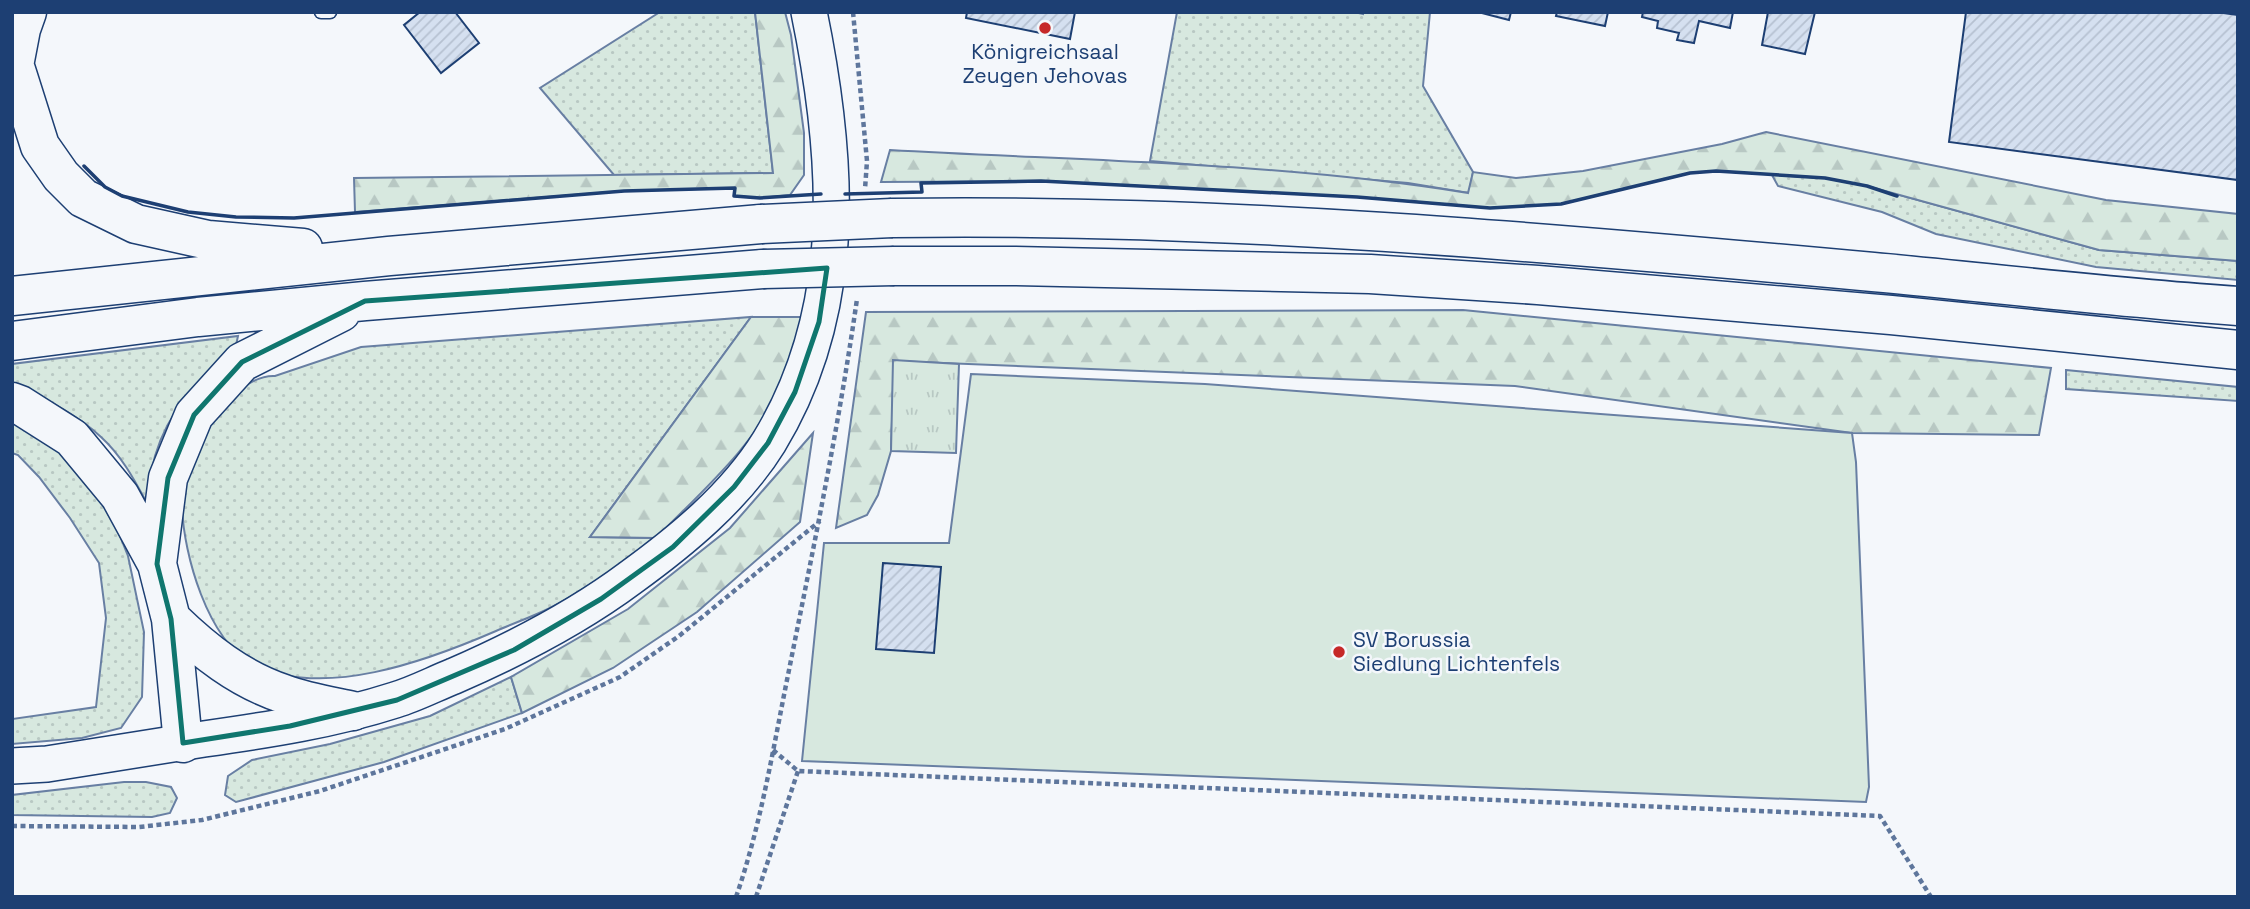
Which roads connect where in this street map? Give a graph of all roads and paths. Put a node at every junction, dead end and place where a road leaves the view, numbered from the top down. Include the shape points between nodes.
1 (27, 12) edge
2 (321, 12) edge
3 (330, 12) edge
4 (809, 12) edge
5 (13, 71) edge
6 (389, 256) junction
7 (12, 296) edge
8 (365, 301) junction
9 (2238, 306) edge
10 (12, 341) edge
11 (2238, 350) edge
12 (12, 402) edge
13 (820, 520) dead end
14 (157, 564) junction
15 (171, 619) junction
16 (788, 674) dead end
17 (353, 711) junction
18 (183, 743) junction
19 (773, 750) junction
20 (12, 766) edge
21 (798, 771) junction
22 (12, 826) edge
23 (736, 897) edge
24 (756, 897) edge
25 (1931, 897) edge

1 - 5 highway
2 - 3 lane
4 - 17 main road via 832,169 830,249 819,322 795,392 768,443 734,487 673,547 601,599 514,650 397,700
5 - 6 highway via 40,146 61,176 83,198 136,225 208,240
6 - 7 highway
6 - 9 highway, bridge via 761,223 1019,216 1394,232
8 - 10 highway
8 - 11 highway, bridge via 763,270 1157,268 1538,285
8 - 14 highway via 242,362 194,415 167,478
12 - 14 highway via 72,438 120,496
13 - 22 path via 679,636 620,677 505,729 320,790 202,820 139,827
14 - 15 highway
15 - 17 highway via 229,668 284,694
15 - 18 highway
16 - 19 path
17 - 18 main road
18 - 20 main road
19 - 21 path
19 - 23 path
21 - 24 path
21 - 25 path via 1880,816

